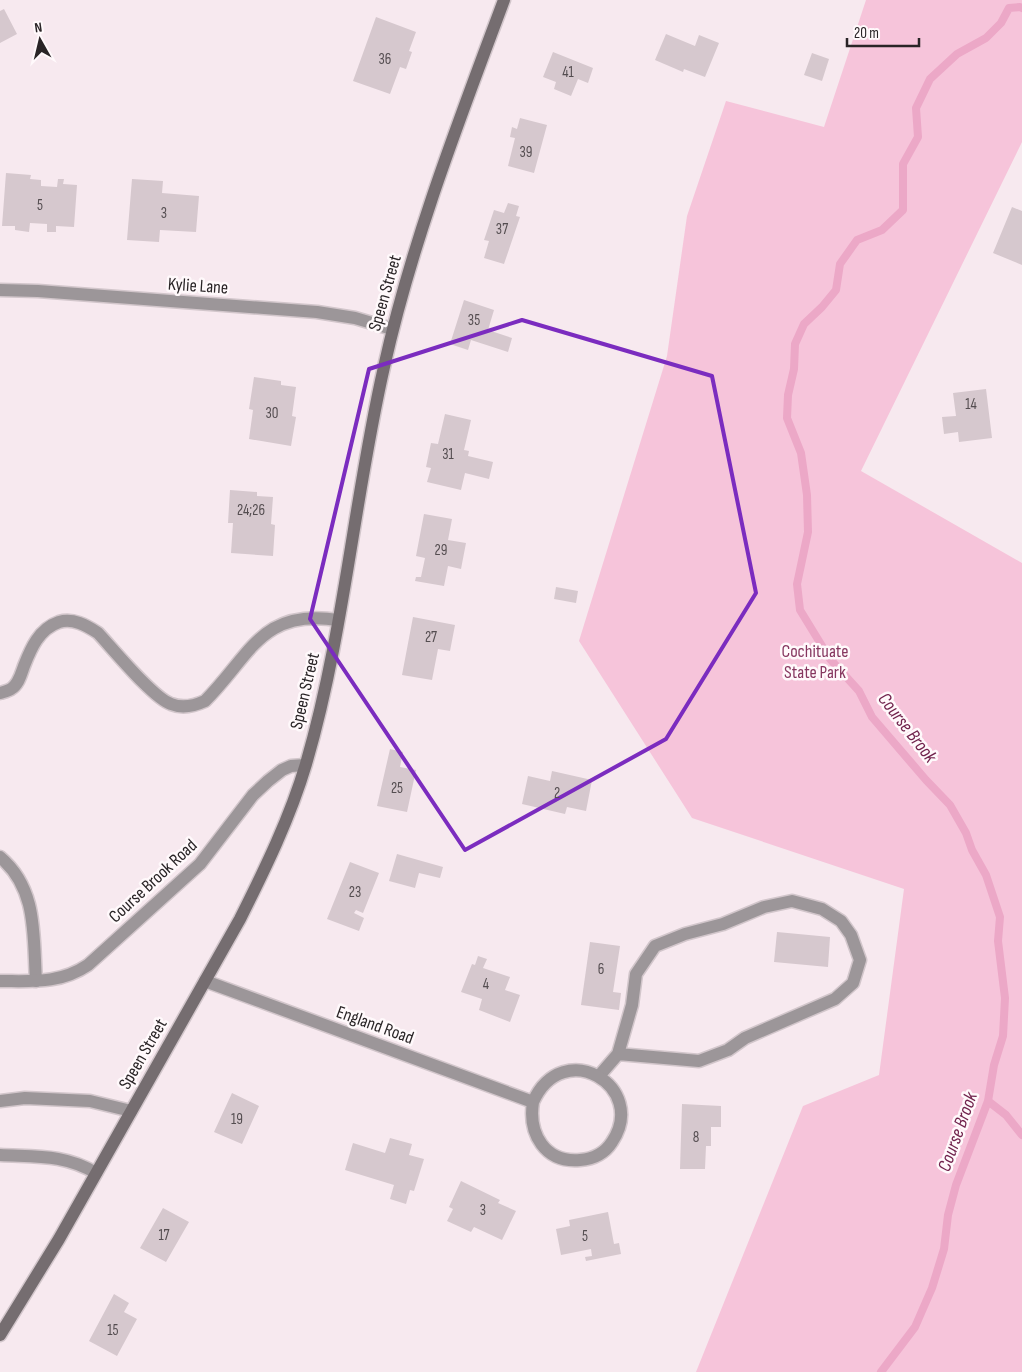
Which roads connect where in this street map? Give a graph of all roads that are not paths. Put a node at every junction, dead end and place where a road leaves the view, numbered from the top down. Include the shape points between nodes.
1 (504, 0) edge
2 (0, 290) edge
3 (392, 328) junction
4 (338, 620) junction
5 (0, 692) edge
6 (306, 765) junction
7 (0, 857) edge
8 (0, 981) edge
9 (36, 981) junction
10 (205, 981) junction
11 (618, 1054) junction
12 (599, 1076) junction
13 (0, 1101) edge
14 (533, 1102) junction
15 (132, 1111) junction
16 (0, 1156) edge
17 (96, 1173) junction
18 (0, 1335) edge

1 - 3 street, Speen Street via 448,151
2 - 3 street, Kylie Lane via 317,312
3 - 4 street, Speen Street
4 - 5 street via 304,617 274,628 261,637 205,701 182,707 161,700 87,625 64,621 44,631 36,641 19,680 12,689
4 - 6 street, Speen Street
6 - 9 street, Course Brook Road via 282,770 268,781 253,795 200,864 88,966 75,974
6 - 10 street, Speen Street via 264,872
7 - 9 street via 18,876 31,910
8 - 9 street, Course Brook Road
10 - 14 street, England Road
10 - 15 street, Speen Street
11 - 11 street via 632,1005 636,974 655,946 764,907 792,901 822,909 841,921 851,935 860,960 852,983 834,999 699,1061
11 - 12 street
12 - 14 street via 586,1071 559,1073 538,1090
12 - 14 street via 609,1084 621,1108 617,1135 599,1155 573,1161 548,1151 533,1129
13 - 15 street via 25,1098 90,1101
15 - 17 street, Speen Street
16 - 17 street via 70,1160
17 - 18 street, Speen Street

